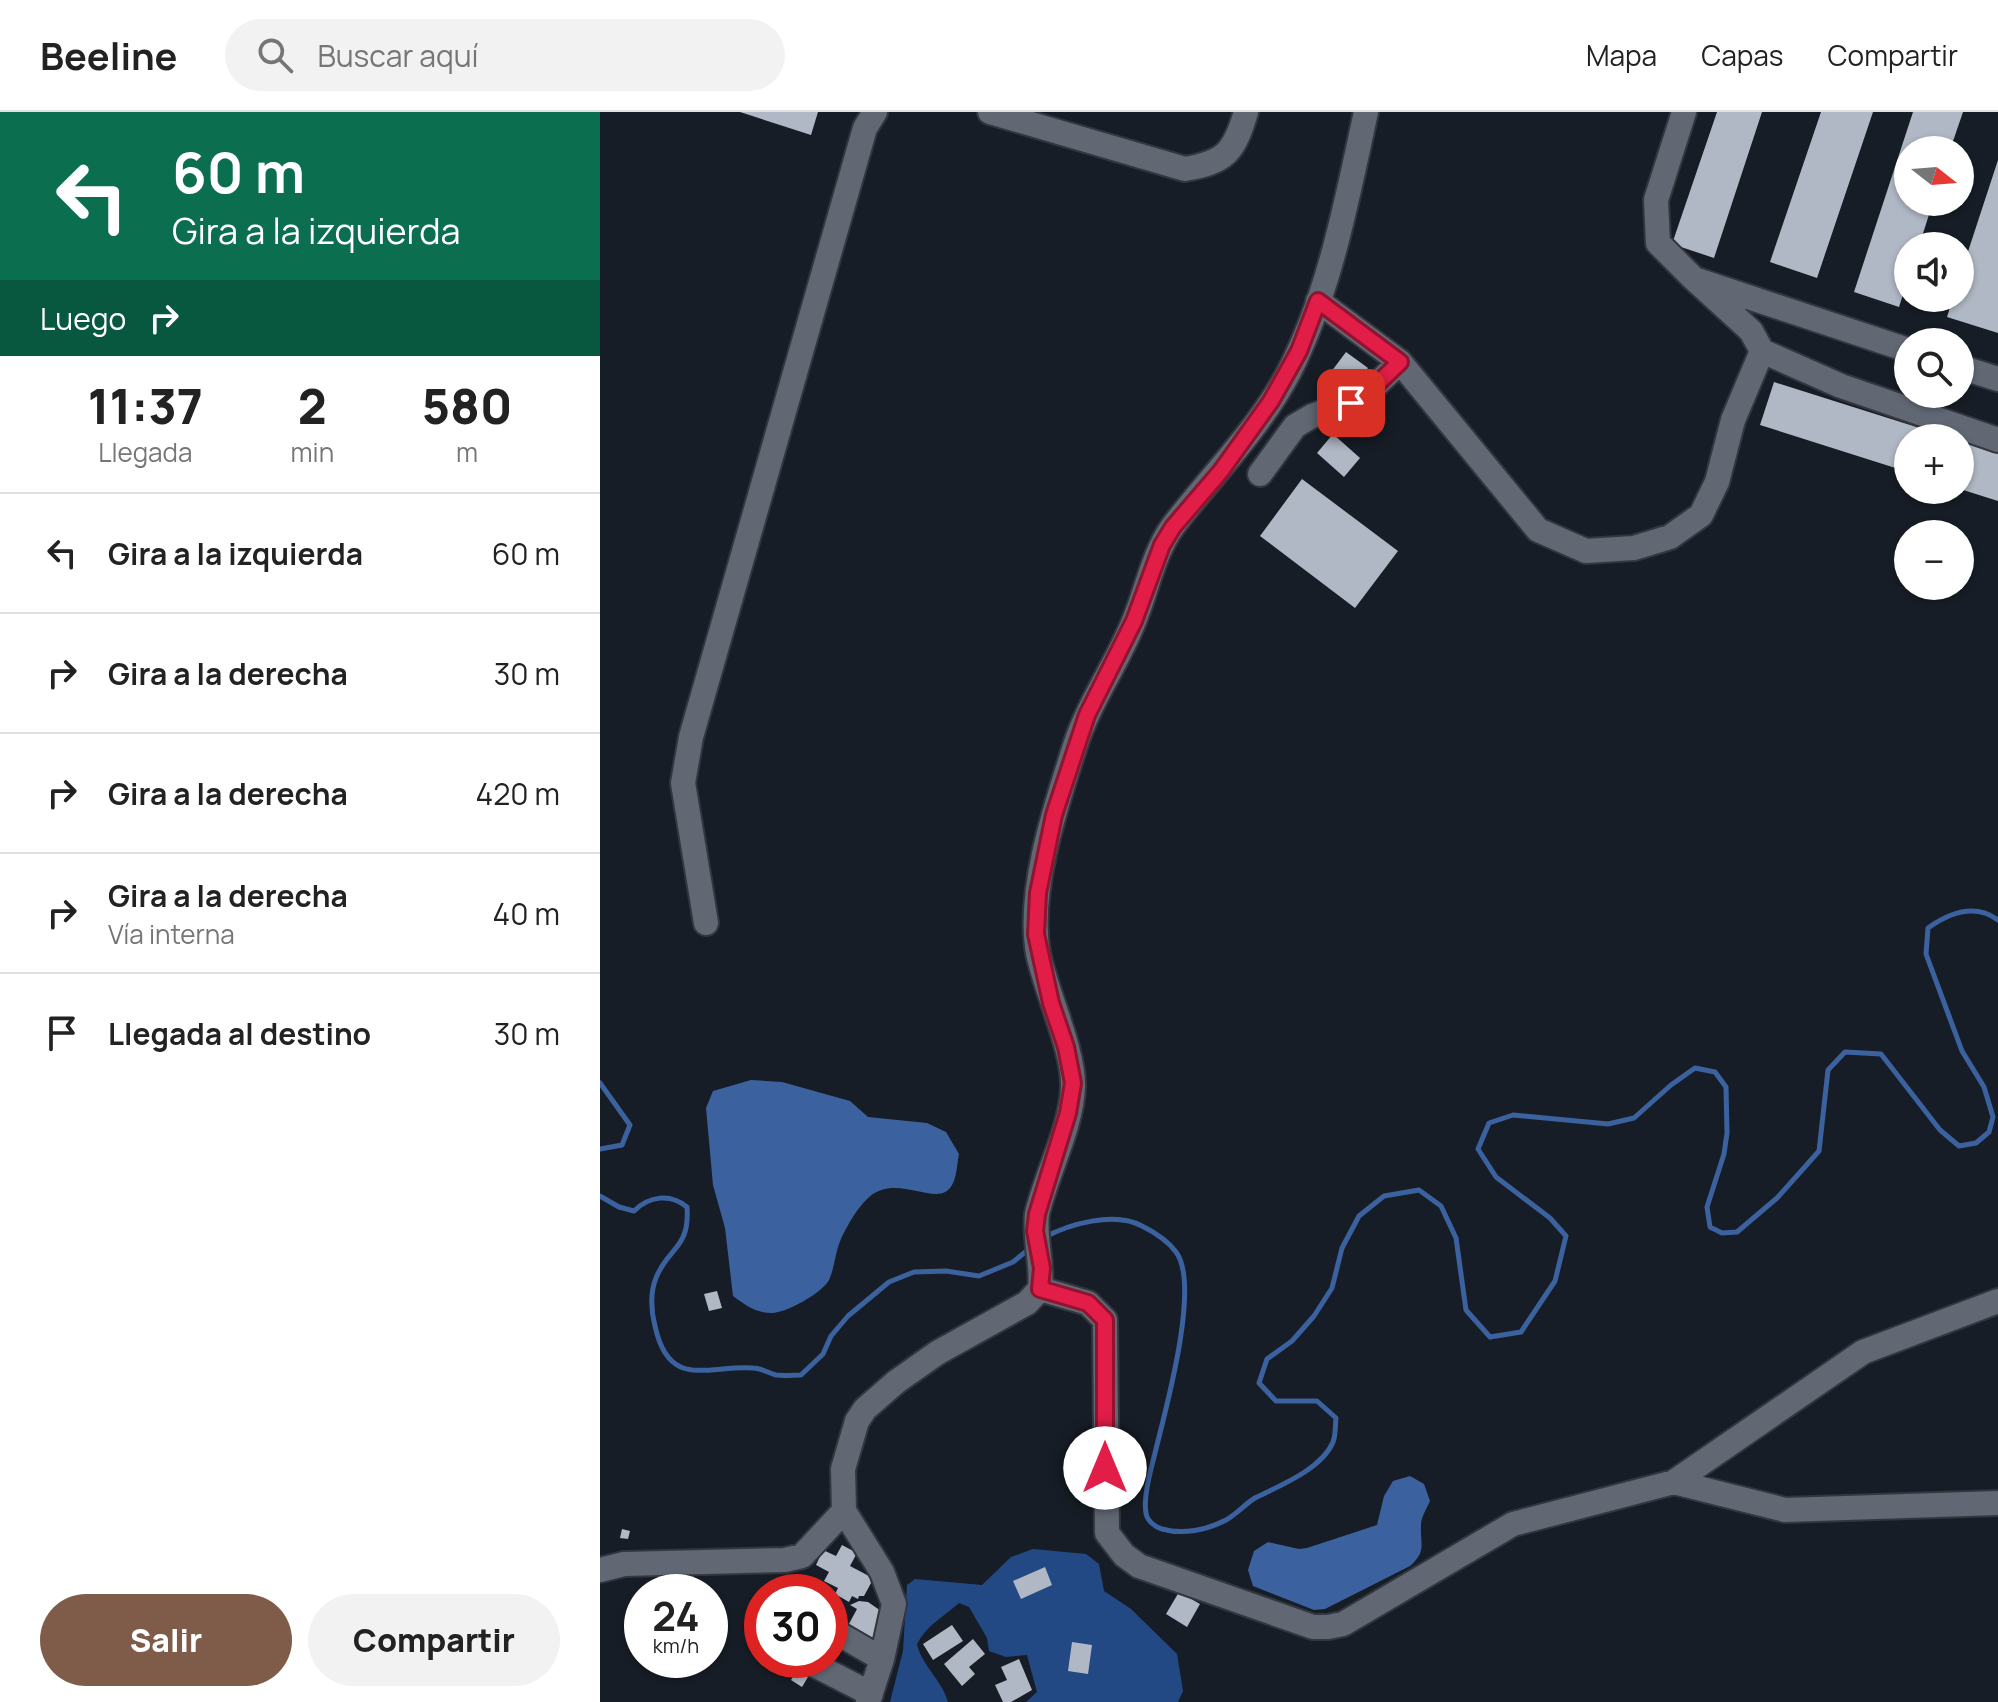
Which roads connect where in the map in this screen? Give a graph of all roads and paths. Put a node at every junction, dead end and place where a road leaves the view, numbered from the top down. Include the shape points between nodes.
1 (875, 112) edge
2 (990, 112) edge
3 (1246, 112) edge
4 (1366, 112) edge
5 (1684, 112) edge
6 (1694, 279) junction
7 (1318, 301) junction
8 (1894, 345) edge
9 (1762, 351) junction
10 (1400, 362) junction
11 (1974, 371) edge
12 (1998, 379) edge
13 (1998, 440) edge
14 (1260, 474) dead end
15 (706, 923) dead end
16 (1041, 1279) junction
17 (1998, 1301) edge
18 (1674, 1482) junction
19 (1998, 1503) edge
20 (844, 1511) junction
21 (600, 1570) edge
22 (848, 1639) edge
23 (882, 1659) junction
24 (836, 1678) edge
25 (869, 1698) edge

1 - 15 street via 865,128 691,737 683,783
2 - 3 street via 1185,169 1213,164 1229,150
4 - 7 street
5 - 6 street via 1656,200 1658,243
6 - 8 street
6 - 9 street via 1751,331
7 - 10 street
7 - 16 street via 1299,351 1271,401 1162,545 1134,621 1087,715 1054,815 1038,893 1036,934 1073,1083 1035,1231
9 - 10 street via 1701,515 1670,537 1646,545 1586,551 1538,530
9 - 13 street via 1841,386
10 - 14 street via 1351,403 1295,426
11 - 12 street
16 - 18 street via 1088,1303 1105,1320 1105,1517 1114,1545 1139,1566 1313,1627 1343,1624 1513,1524
16 - 20 street via 1027,1303 937,1353 865,1409 846,1455
17 - 18 street via 1863,1352
18 - 19 street via 1785,1510
20 - 21 street via 802,1556 624,1564
20 - 23 street via 891,1591 892,1620
22 - 23 street
23 - 25 street
24 - 25 street

